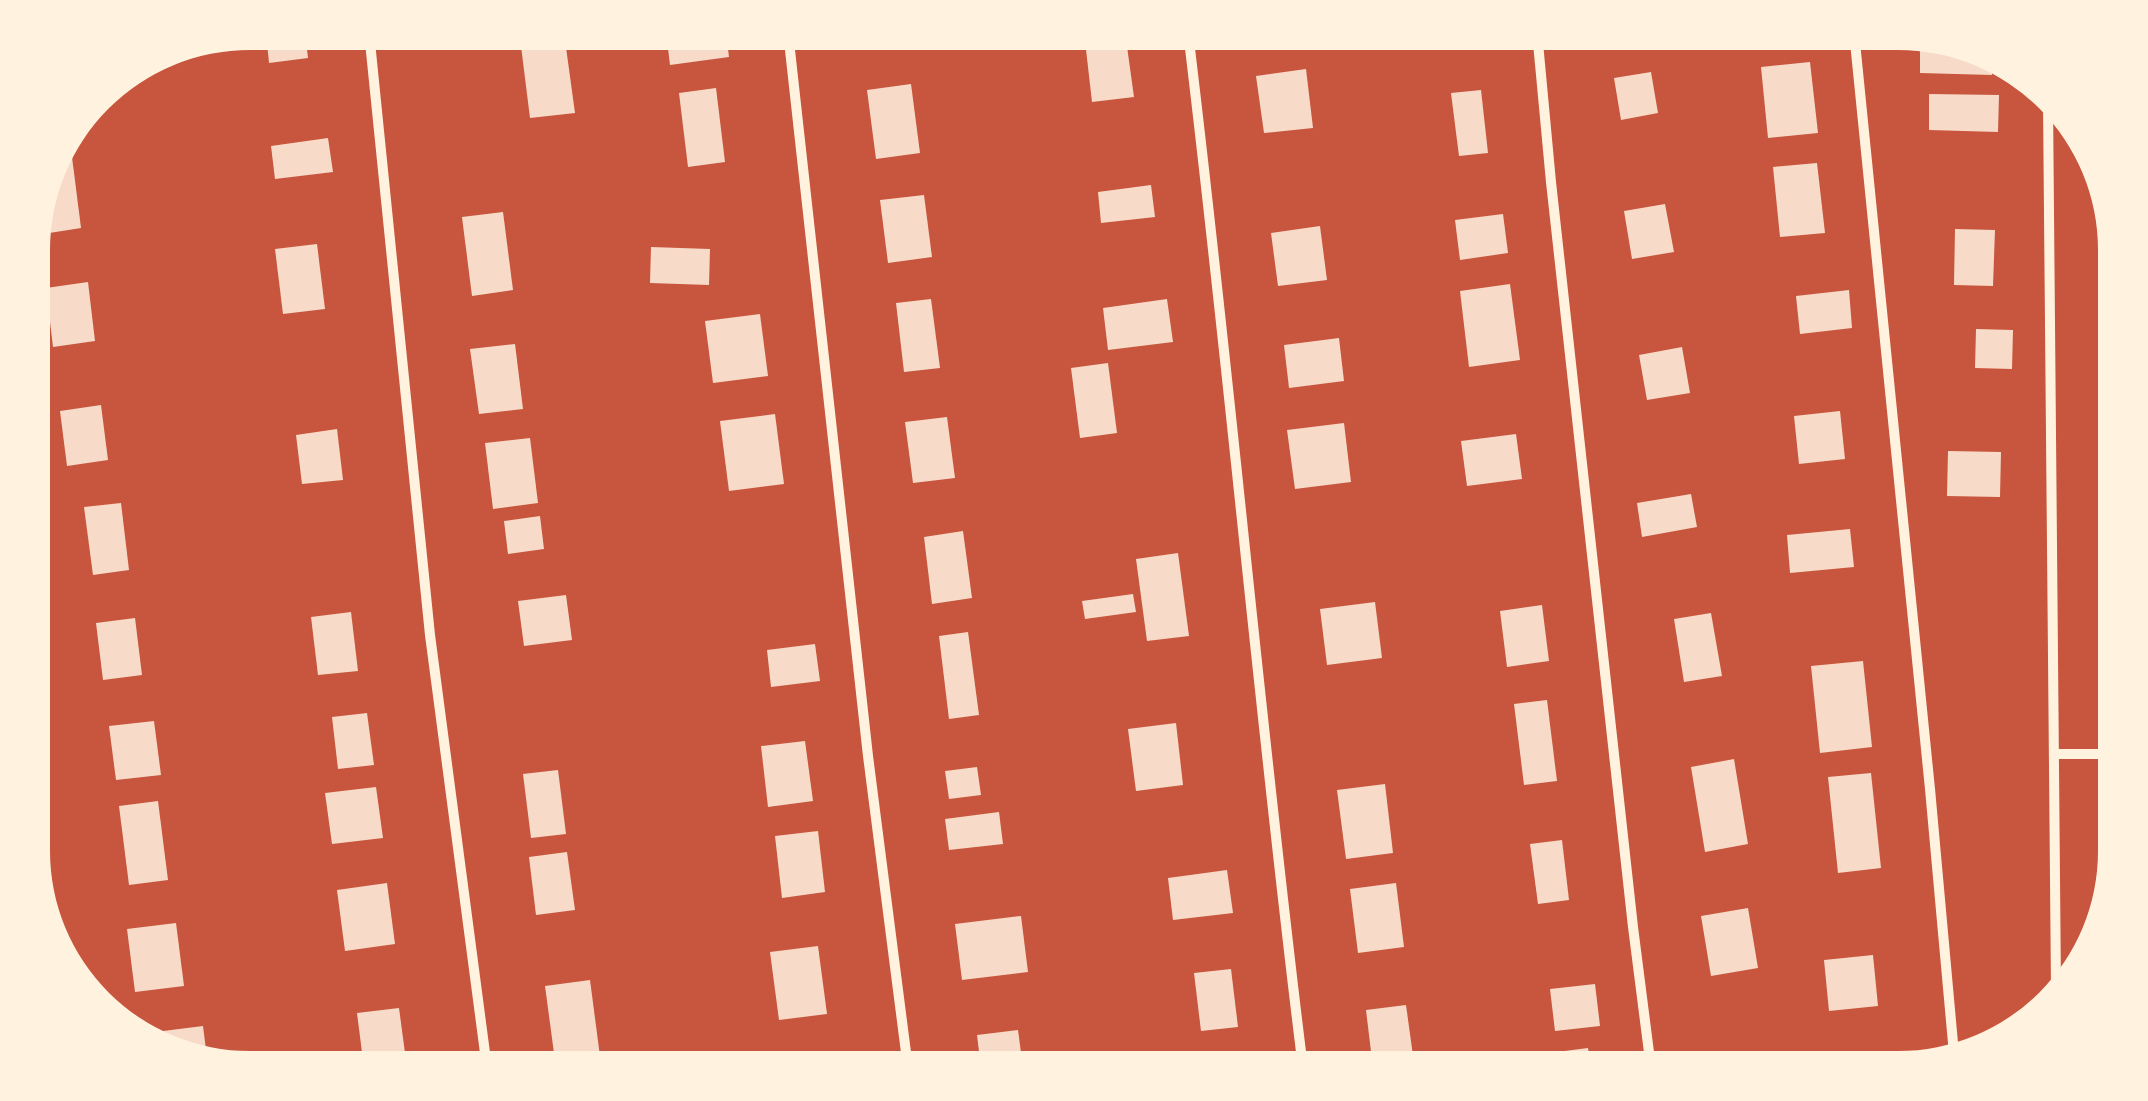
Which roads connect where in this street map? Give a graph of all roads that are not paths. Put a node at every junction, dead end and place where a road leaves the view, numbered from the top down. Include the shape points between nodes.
1 (371, 50) edge
2 (790, 50) edge
3 (1190, 50) edge
4 (1539, 50) edge
5 (1856, 50) edge
6 (2048, 119) edge
7 (2054, 754) junction
8 (2098, 754) edge
9 (2056, 973) edge
10 (1953, 1043) edge
11 (485, 1051) edge
12 (906, 1051) edge
13 (1301, 1051) edge
14 (1649, 1051) edge

1 - 11 street via 430,635
2 - 12 street
3 - 13 street
4 - 14 street
5 - 10 street
6 - 7 street
7 - 8 street
7 - 9 street

